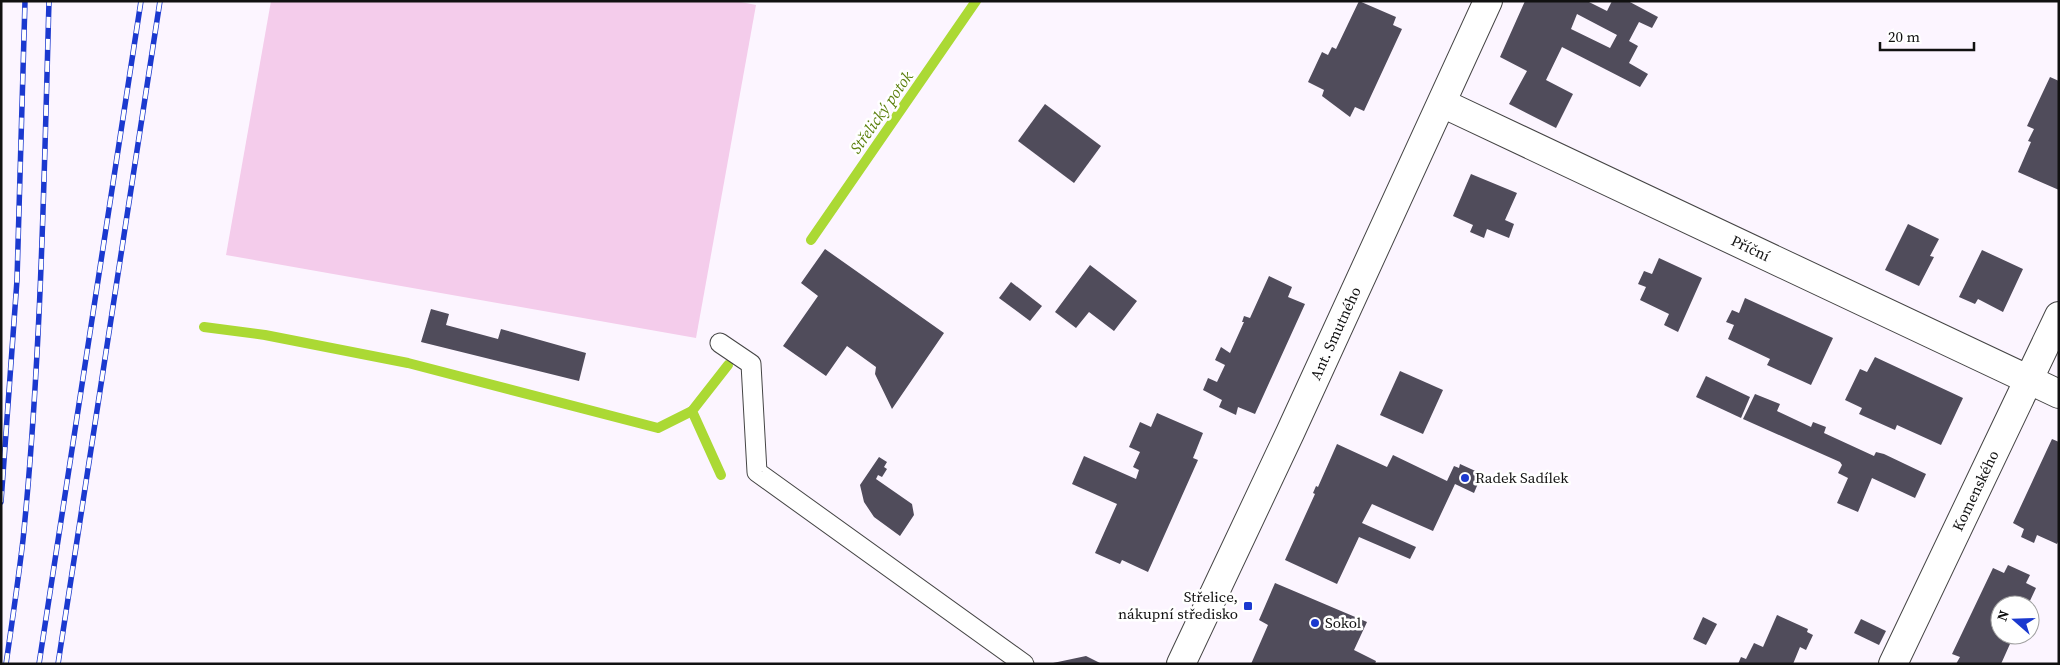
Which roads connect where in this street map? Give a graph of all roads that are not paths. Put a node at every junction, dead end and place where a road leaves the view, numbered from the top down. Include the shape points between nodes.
1 (1488, 1) edge
2 (1442, 104) junction
3 (2059, 316) edge
4 (720, 343) dead end
5 (2029, 380) junction
6 (2059, 394) edge
7 (1024, 664) edge
8 (1181, 664) edge
9 (1893, 664) edge

1 - 2 street, Ant. Smutného
2 - 5 street, Příční
2 - 8 street, Ant. Smutného
3 - 5 street, Komenského
4 - 7 lane via 751,364 757,472
5 - 6 street, Příční
5 - 9 street, Komenského

